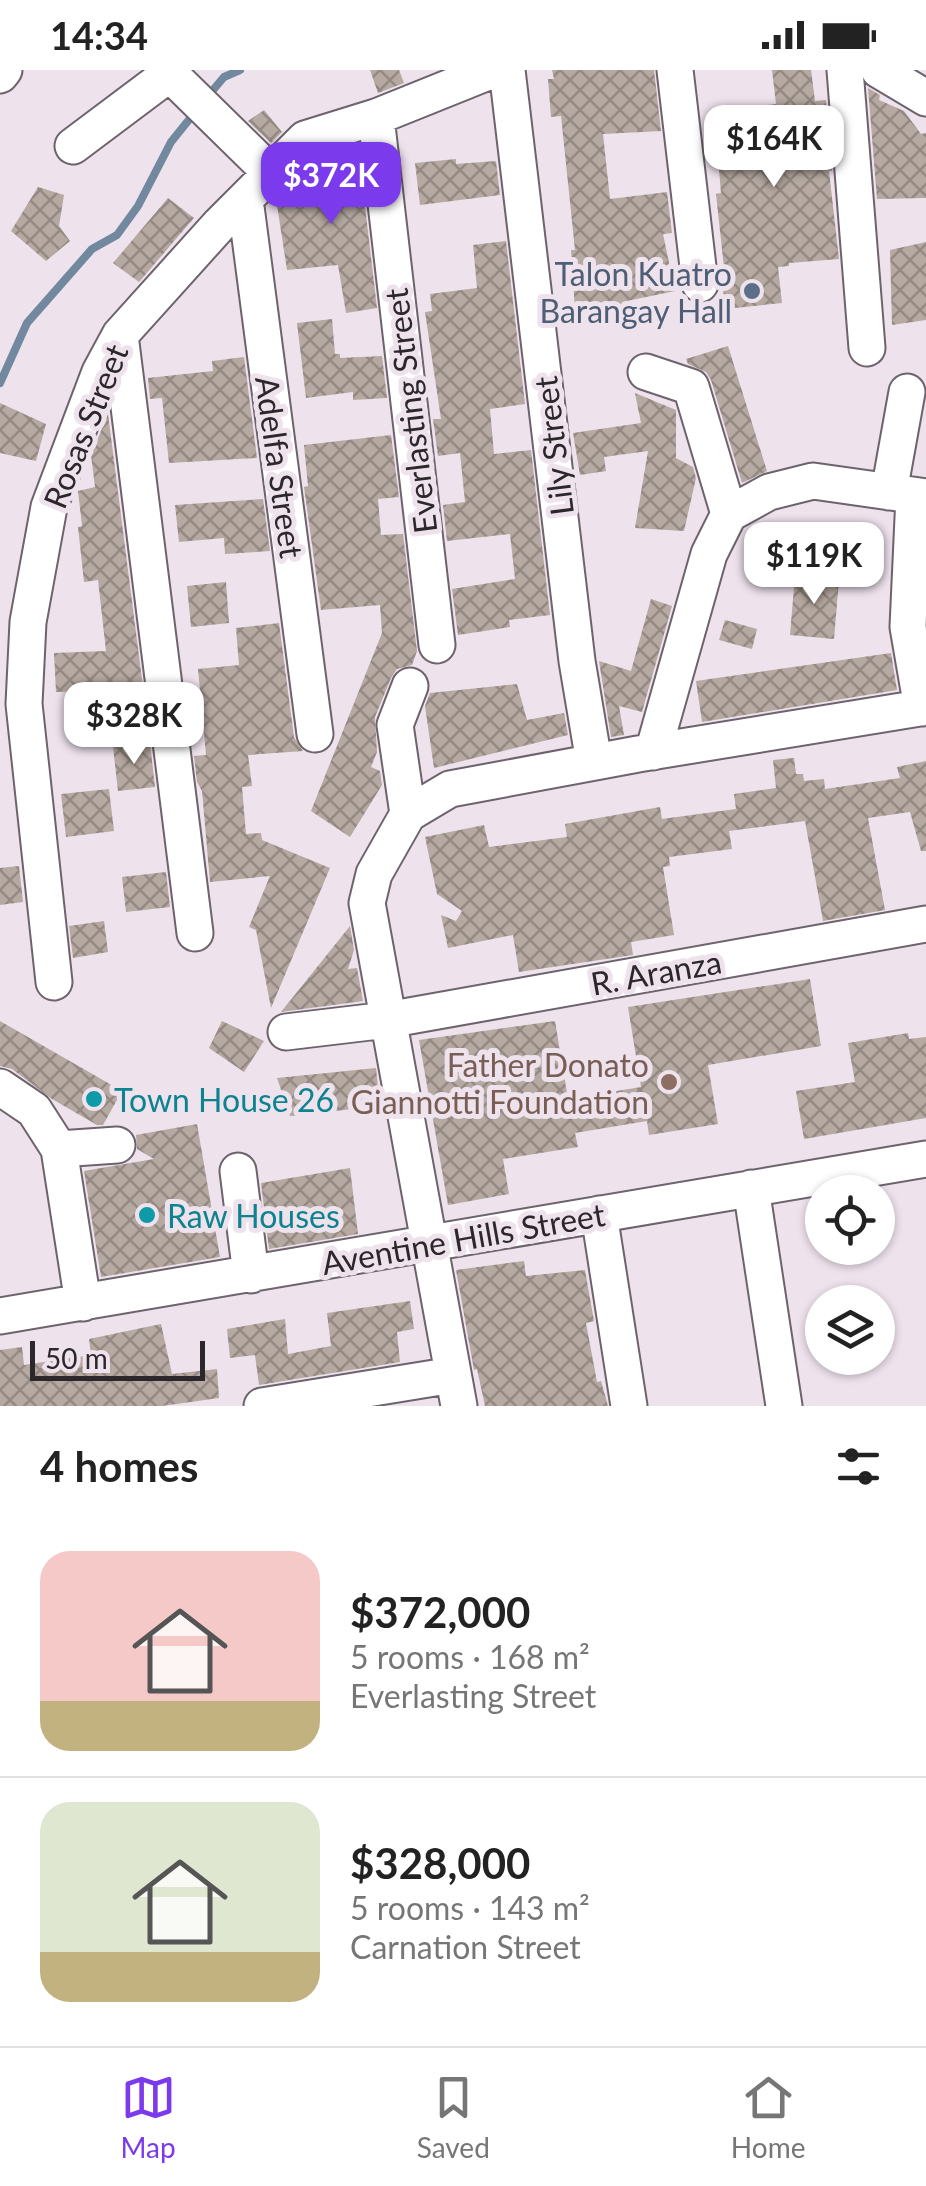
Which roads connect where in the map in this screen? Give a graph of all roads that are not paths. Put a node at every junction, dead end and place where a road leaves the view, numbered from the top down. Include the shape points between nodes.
1 (493, 70) edge
2 (507, 70) edge
3 (675, 70) edge
4 (845, 70) edge
5 (878, 70) edge
6 (181, 78) edge
7 (926, 98) edge
8 (376, 117) junction
9 (73, 146) dead end
10 (271, 173) junction
11 (244, 200) junction
12 (700, 284) dead end
13 (120, 335) junction
14 (867, 348) dead end
15 (646, 372) dead end
16 (906, 392) dead end
17 (910, 495) edge
18 (729, 514) junction
19 (437, 645) dead end
20 (410, 686) dead end
21 (924, 708) edge
22 (316, 734) dead end
23 (653, 752) junction
24 (594, 762) junction
25 (408, 814) junction
26 (926, 924) edge
27 (195, 933) dead end
28 (54, 982) dead end
29 (387, 1020) junction
30 (286, 1032) dead end
31 (0, 1087) edge
32 (117, 1145) dead end
33 (59, 1149) junction
34 (926, 1159) edge
35 (238, 1172) dead end
36 (751, 1188) junction
37 (599, 1214) junction
38 (429, 1243) junction
39 (251, 1275) junction
40 (83, 1302) junction
41 (0, 1316) edge
42 (456, 1391) edge
43 (262, 1406) edge
44 (629, 1406) edge
45 (784, 1406) edge

1 - 8 street, Rosas Street
2 - 24 street, Lily Street
3 - 12 street
4 - 14 street
5 - 7 street
6 - 9 street
6 - 10 street
8 - 10 street, Rosas Street via 304,139
8 - 19 street, Everlasting Street
10 - 11 street, Rosas Street
11 - 13 street, Rosas Street
11 - 22 street, Adelfa Street
13 - 27 street
13 - 28 street, Rosas Street via 48,507 28,622 24,704
15 - 18 street via 691,387
16 - 17 street
17 - 18 street via 813,481 769,492
17 - 21 street via 908,627
18 - 23 street via 709,554
20 - 25 street via 396,724
21 - 23 street
23 - 24 street
24 - 25 street via 450,789
25 - 29 street via 374,874 367,903
26 - 29 street, R. Aranza
29 - 30 street, R. Aranza
29 - 38 street
31 - 33 street via 34,1110
32 - 33 street
33 - 40 street
34 - 36 street, Aventine Hills Street
35 - 39 street
36 - 37 street, Aventine Hills Street
36 - 45 street
37 - 38 street, Aventine Hills Street
37 - 44 street
38 - 39 street, Aventine Hills Street
38 - 42 street
39 - 40 street, Aventine Hills Street
40 - 41 street, Aventine Hills Street
42 - 43 street

